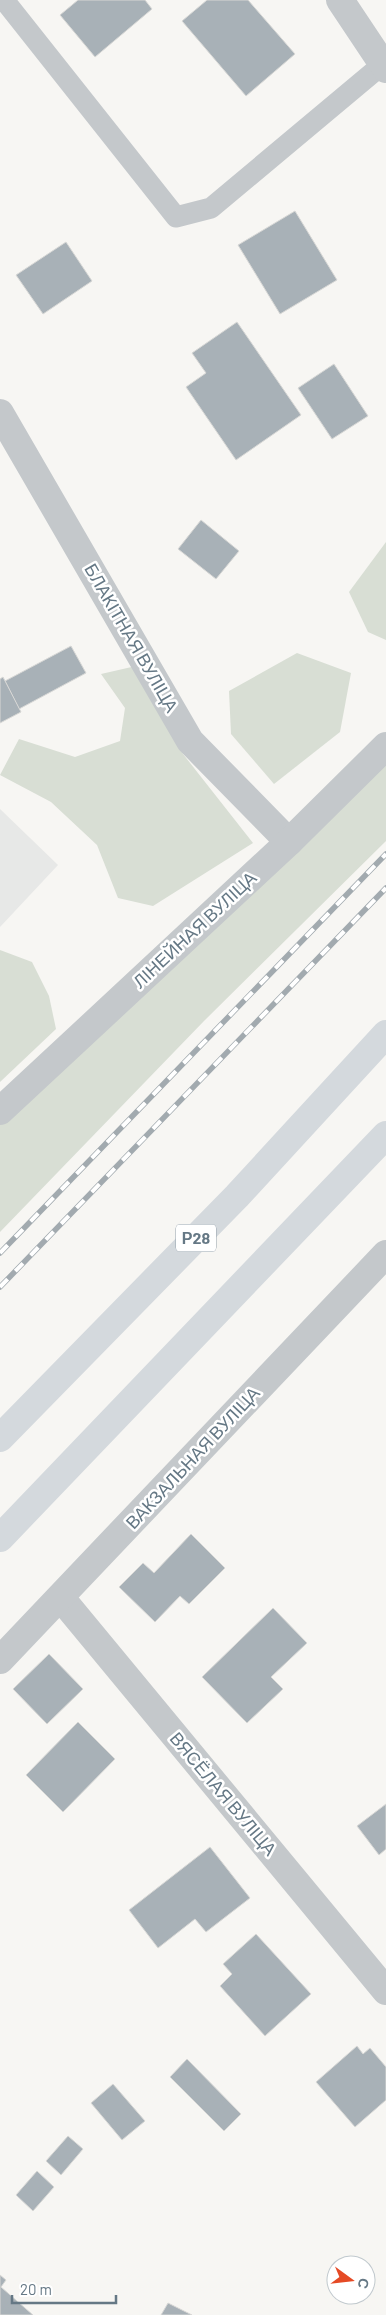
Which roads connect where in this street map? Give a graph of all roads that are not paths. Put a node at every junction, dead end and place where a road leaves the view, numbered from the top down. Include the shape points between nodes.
1 (4, 0) edge
2 (340, 0) edge
3 (385, 67) edge
4 (0, 413) edge
5 (386, 746) edge
6 (289, 842) junction
7 (386, 1034) edge
8 (0, 1111) edge
9 (386, 1135) edge
10 (386, 1254) edge
11 (0, 1438) edge
12 (0, 1538) edge
13 (61, 1598) junction
14 (0, 1660) edge
15 (386, 1991) edge

1 - 3 lane via 176,217 211,208
2 - 3 street
4 - 6 street, БЛАКІТНАЯ ВУЛІЦА via 190,741
5 - 6 street, ЛІНЕЙНАЯ ВУЛІЦА
6 - 8 street, ЛІНЕЙНАЯ ВУЛІЦА
7 - 11 highway, Р28 via 237,1196
9 - 12 highway
10 - 13 street, ВАКЗАЛЬНАЯ ВУЛІЦА
13 - 14 street, ВАКЗАЛЬНАЯ ВУЛІЦА
13 - 15 street, ВЯСЁЛАЯ ВУЛІЦА

